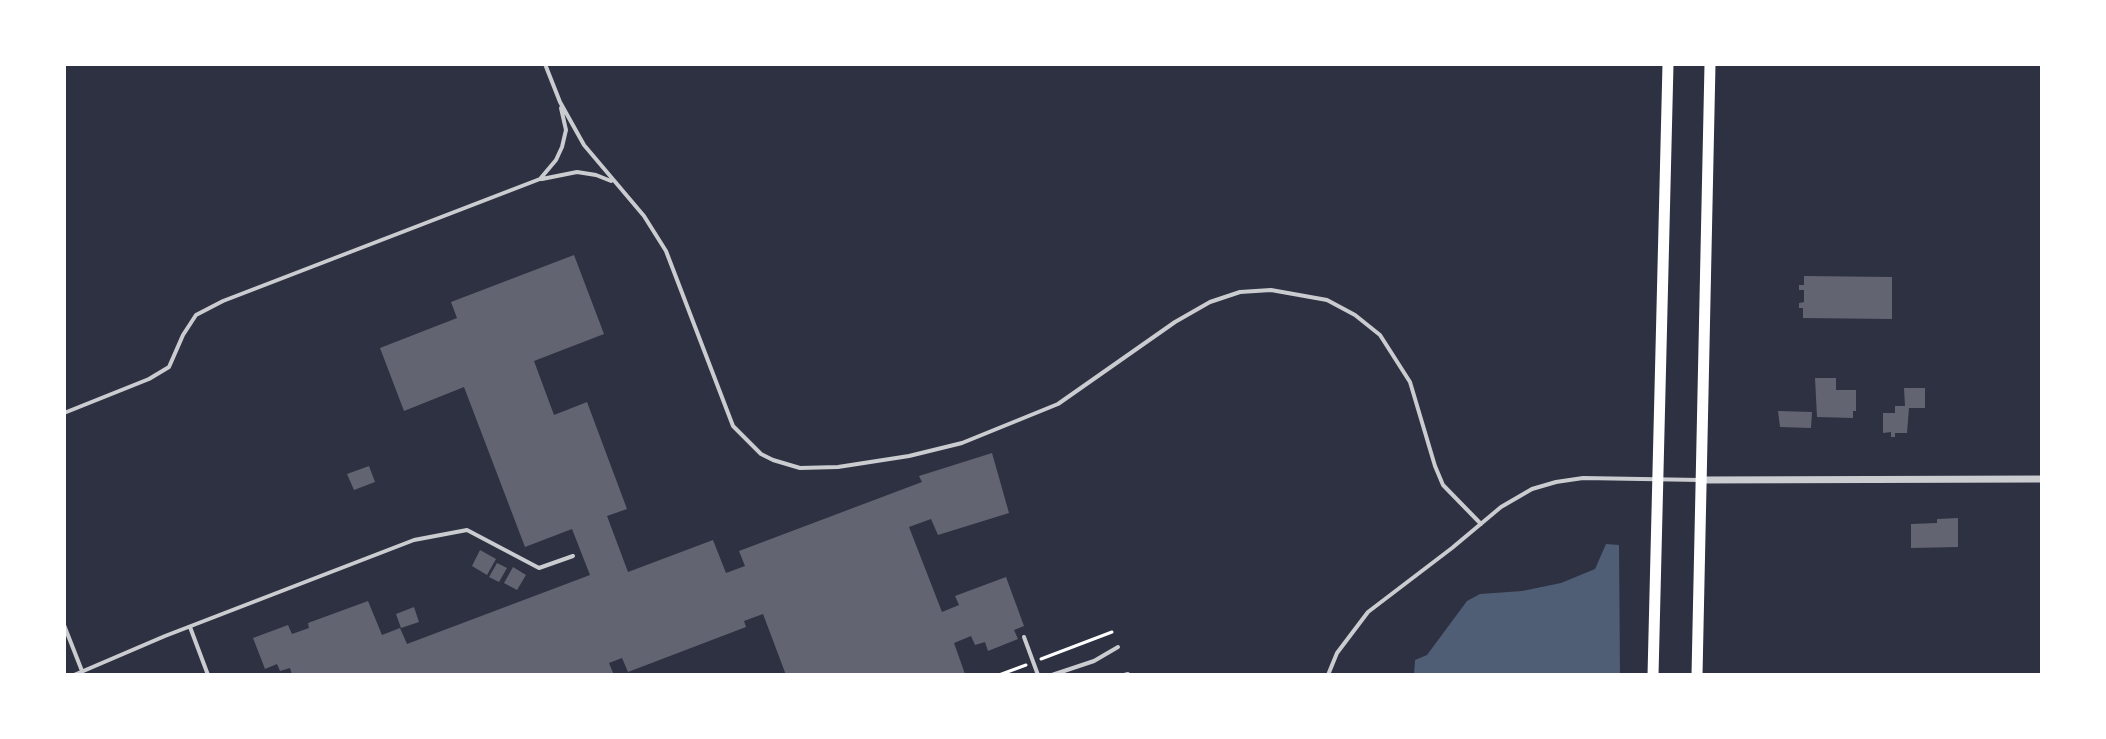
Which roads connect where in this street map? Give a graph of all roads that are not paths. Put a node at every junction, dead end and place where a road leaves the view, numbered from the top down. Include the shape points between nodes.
1 (545, 64) edge
2 (1668, 64) edge
3 (1710, 64) edge
4 (560, 102) junction
5 (540, 179) junction
6 (615, 182) junction
7 (64, 413) edge
8 (1657, 479) junction
9 (2042, 479) edge
10 (1701, 480) junction
11 (1481, 524) junction
12 (573, 556) dead end
13 (64, 625) edge
14 (190, 627) junction
15 (1024, 637) dead end
16 (1118, 647) dead end
17 (82, 672) junction
18 (74, 675) edge
19 (208, 675) edge
20 (1038, 675) edge
21 (1052, 675) edge
22 (1328, 675) edge
23 (1653, 675) edge
24 (1697, 675) edge

1 - 4 lane
2 - 8 main road
3 - 10 main road
4 - 5 lane via 566,130 556,160
4 - 6 lane via 584,145
5 - 6 lane via 577,172
5 - 7 lane via 223,301 196,315 169,367
6 - 11 lane via 666,251 733,426 773,460 800,468 838,467 962,443 1058,404 1210,302 1240,292 1271,290 1327,300 1380,335 1410,382 1443,485
8 - 10 lane
8 - 11 lane via 1556,482 1532,489
8 - 23 main road
9 - 10 street
10 - 24 main road
11 - 22 lane via 1368,612 1337,653
12 - 14 lane via 539,568 467,530 414,540
13 - 17 lane
14 - 17 lane
14 - 19 lane
15 - 20 lane
16 - 21 lane
17 - 18 lane

